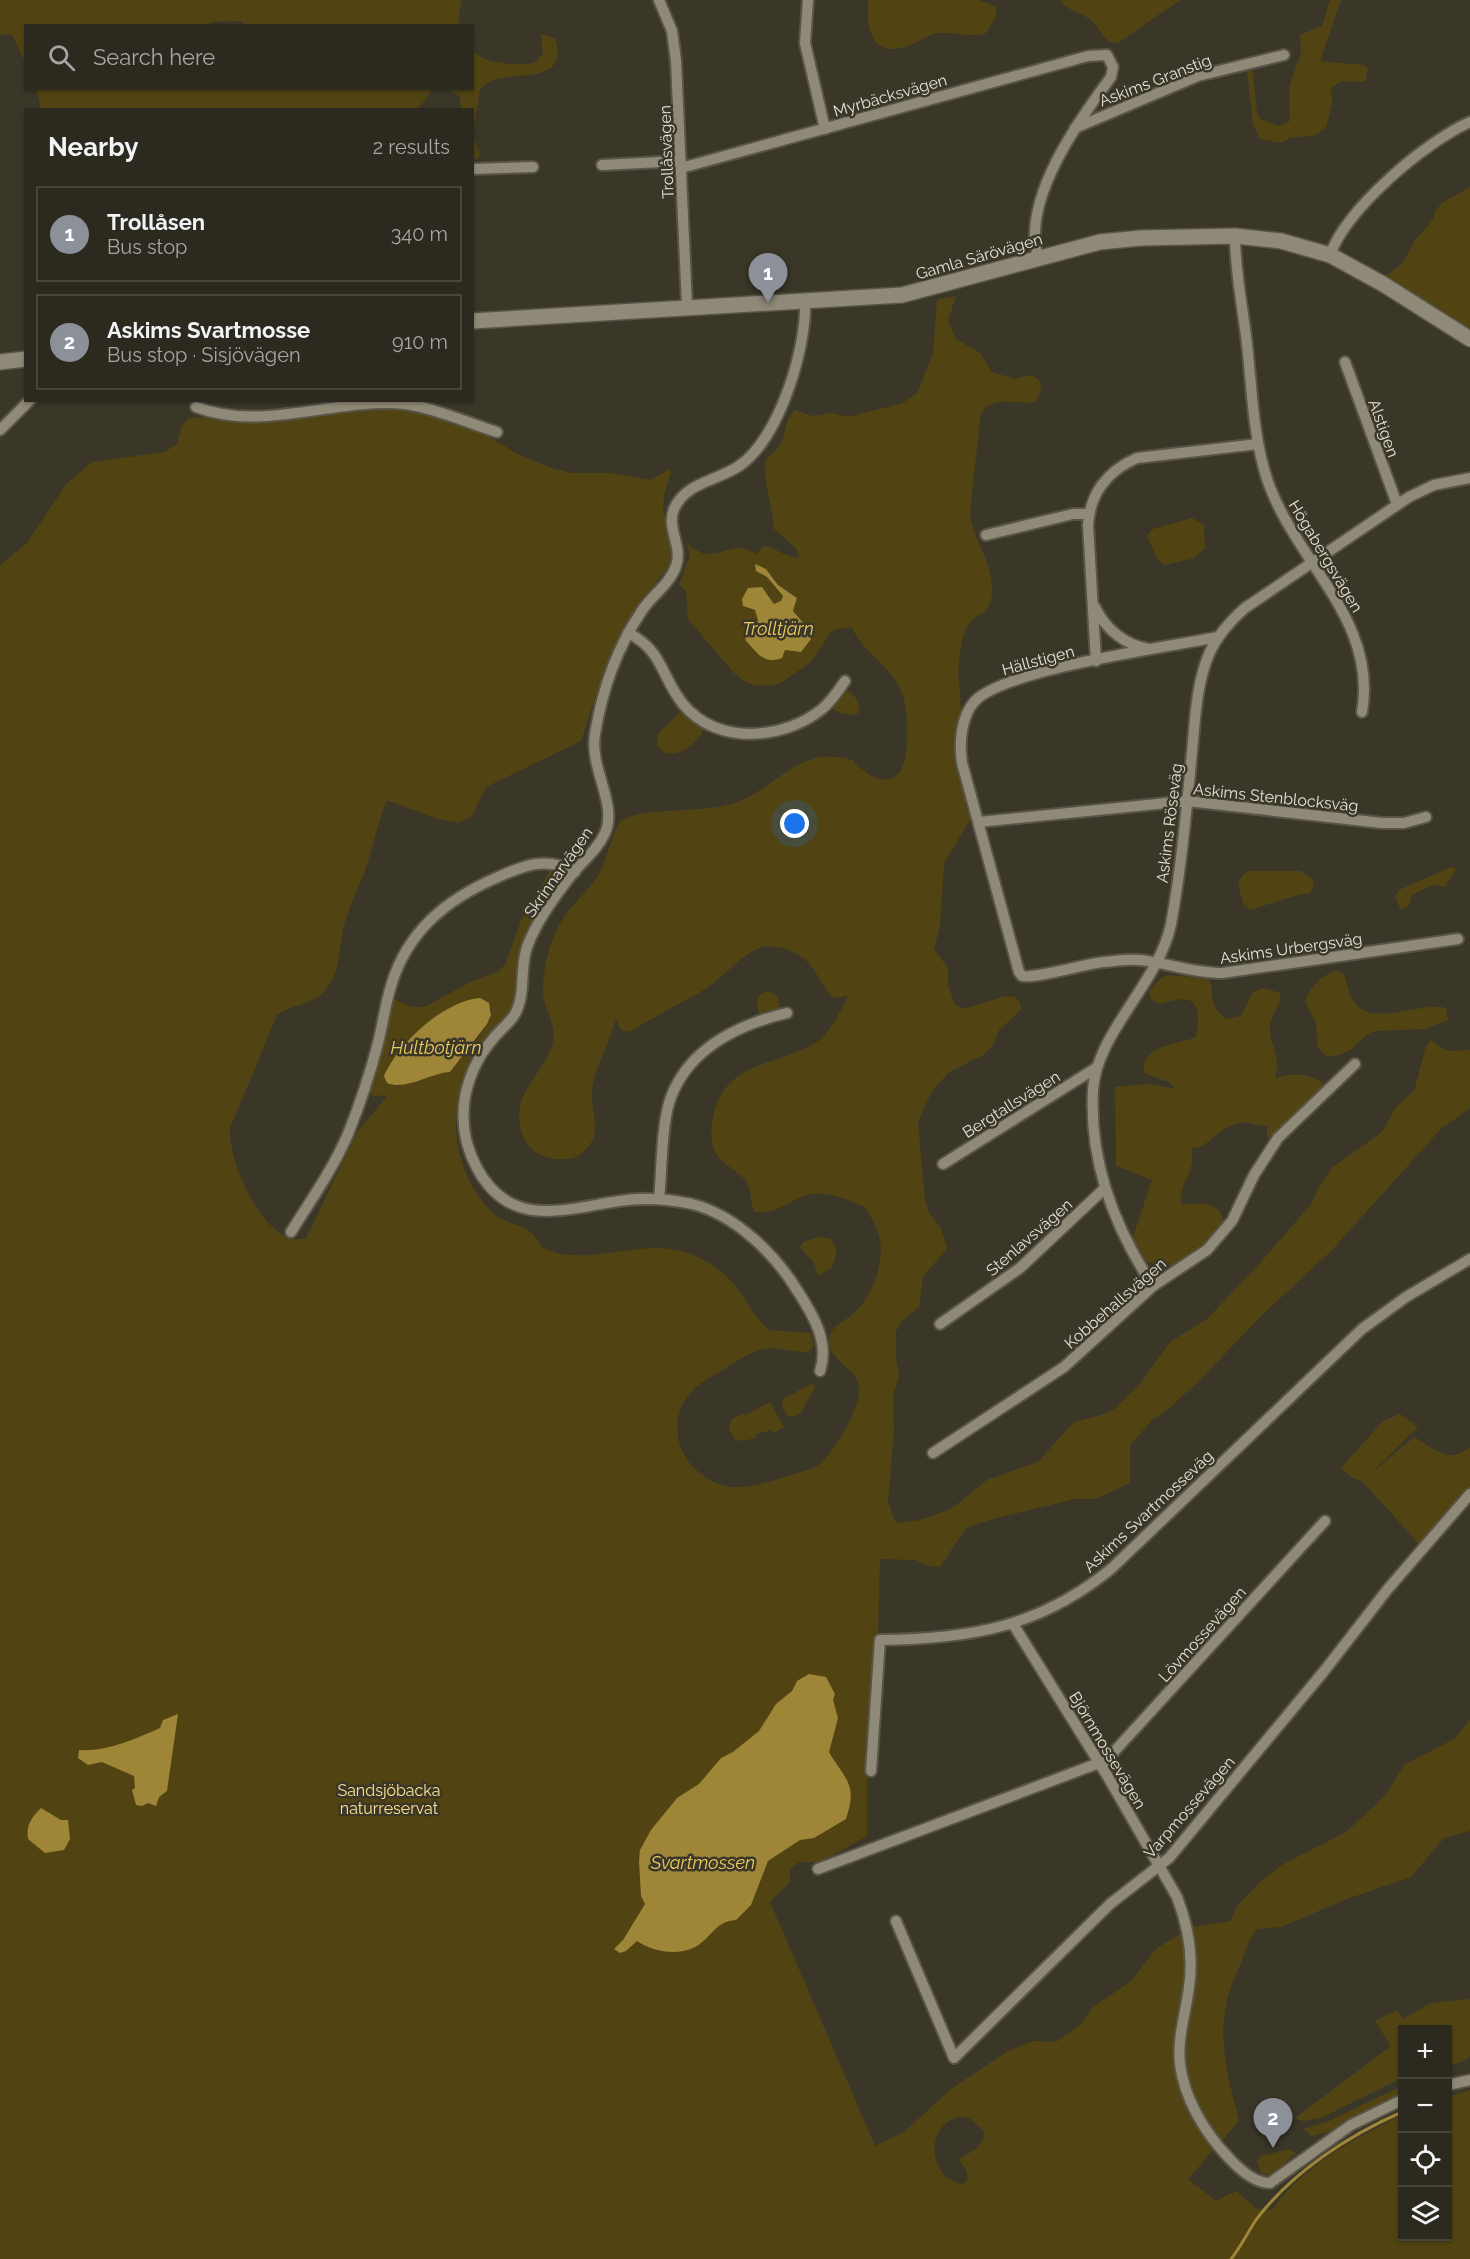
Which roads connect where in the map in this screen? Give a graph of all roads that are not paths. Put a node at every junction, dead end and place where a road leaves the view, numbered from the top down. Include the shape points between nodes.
1 (659, 0) edge
2 (808, 0) edge
3 (1284, 55) dead end
4 (1470, 122) edge
5 (825, 129) junction
6 (1073, 129) junction
7 (681, 164) junction
8 (602, 165) dead end
9 (533, 167) dead end
10 (474, 169) edge
11 (1235, 236) junction
12 (1330, 255) junction
13 (1038, 257) junction
14 (805, 301) junction
15 (687, 306) junction
16 (474, 321) edge
17 (1470, 339) edge
18 (24, 359) edge
19 (0, 362) edge
20 (1345, 362) dead end
21 (28, 402) edge
22 (403, 402) edge
23 (196, 407) dead end
24 (0, 430) edge
25 (497, 432) dead end
26 (1258, 444) junction
27 (1470, 478) edge
28 (1397, 504) junction
29 (1088, 514) junction
30 (986, 536) dead end
31 (1311, 563) junction
32 (1093, 601) junction
33 (628, 633) junction
34 (1218, 638) junction
35 (1158, 649) junction
36 (1096, 661) junction
37 (845, 681) dead end
38 (1362, 712) dead end
39 (1187, 801) junction
40 (1426, 818) dead end
41 (979, 822) junction
42 (574, 872) junction
43 (1458, 939) dead end
44 (1157, 963) junction
45 (1022, 975) joint
46 (788, 1013) dead end
47 (1355, 1064) dead end
48 (1096, 1068) junction
49 (943, 1164) dead end
50 (1104, 1189) junction
51 (659, 1199) junction
52 (291, 1232) dead end
53 (1470, 1259) edge
54 (1153, 1286) junction
55 (940, 1324) dead end
56 (820, 1371) dead end
57 (933, 1453) dead end
58 (1470, 1494) edge
59 (1325, 1521) dead end
60 (1013, 1624) junction
61 (1100, 1765) junction
62 (871, 1771) dead end
63 (1160, 1867) junction
64 (818, 1869) dead end
65 (896, 1921) dead end
66 (1470, 2080) edge
67 (1452, 2084) edge
68 (1398, 2102) edge

1 - 7 street, Trollåsvägen via 674,40
2 - 5 street via 805,43
3 - 6 street, Askims Granstig via 1198,76
4 - 12 street via 1431,144 1403,166 1344,230
5 - 6 street, Myrbäcksvägen via 1088,56 1107,56 1113,67 1111,77
5 - 7 street, Myrbäcksvägen
6 - 13 street via 1056,159 1042,200 1034,235
7 - 8 street, Myrbäcksvägen
7 - 15 street, Trollåsvägen
9 - 10 street
11 - 12 street, Gamla Särövägen via 1281,241
11 - 13 street, Gamla Särövägen via 1112,240
11 - 26 street, Högabergsvägen
12 - 17 street, Gamla Särövägen
13 - 14 street, Gamla Särövägen via 902,295
14 - 15 street, Gamla Särövägen
14 - 33 street, Skrinnarvägen via 806,319 796,366 771,426 741,465 694,487 680,498 671,522 678,549 677,564
15 - 16 street, Gamla Särövägen
18 - 19 street
20 - 28 street, Alstigen
21 - 24 street
22 - 23 street via 337,405 248,418
22 - 25 street
26 - 29 street via 1164,454 1126,463 1099,488
26 - 31 street, Högabergsvägen via 1274,498
27 - 28 street, Askims Röseväg via 1434,485
28 - 31 street, Askims Röseväg
29 - 30 street via 1073,514
29 - 32 street
31 - 34 street, Askims Röseväg via 1245,608
31 - 38 street, Högabergsvägen via 1357,639 1365,675
32 - 35 street via 1100,617 1120,637 1135,646
32 - 36 street
33 - 37 street via 650,646 690,711 703,721 731,731 760,734 792,727 823,708
33 - 42 street, Skrinnarvägen via 607,685 594,742 596,769 609,819 597,847
34 - 35 street, Hällstigen
34 - 39 street, Askims Röseväg via 1209,653 1201,683
35 - 36 street, Hällstigen
36 - 41 street, Hällstigen via 1005,684 984,694 970,707 960,756
39 - 40 street, Askims Stenblocksväg via 1382,823 1404,824
39 - 41 street, Askims Stenblocksväg
39 - 44 street, Askims Röseväg via 1171,920
41 - 45 street, Hällstigen
42 - 51 street, Skrinnarvägen via 526,950 516,1012 481,1054 471,1077 464,1107 466,1140 481,1175 501,1196 522,1207 562,1212 621,1201
42 - 52 street via 558,863 543,861 512,871 451,900 416,934 394,976 370,1073 348,1134
43 - 44 street, Askims Urbergsväg via 1222,973 1187,971
44 - 45 street, Askims Urbergsväg via 1100,962
44 - 48 street, Askims Röseväg
46 - 51 street via 757,1020 727,1034 705,1050 681,1079 666,1116
47 - 54 street, Kobbehallsvägen via 1278,1138 1217,1241
48 - 49 street, Bergtallsvägen
48 - 50 street, Askims Röseväg via 1092,1124
50 - 54 street, Askims Röseväg via 1127,1243
50 - 55 street, Stenlavsvägen via 1020,1268
51 - 56 street, Skrinnarvägen via 696,1205 717,1214 778,1262 818,1327 823,1353
53 - 60 street, Askims Svartmosseväg via 1362,1329 1090,1586
54 - 57 street, Kobbehallsvägen via 1064,1367
58 - 63 street, Varpmossevägen
59 - 61 street, Lövmossevägen
60 - 61 street, Björnmossevägen
60 - 62 street, Askims Svartmosseväg via 950,1638 880,1640
61 - 63 street, Björnmossevägen
61 - 64 street, Lövmossevägen
63 - 65 street, Varpmossevägen via 1104,1910 954,2058
63 - 68 street, Björnmossevägen via 1177,1897 1190,1940 1190,1984 1180,2046 1184,2083 1205,2128 1233,2162 1263,2183 1275,2182 1351,2125
66 - 67 street

